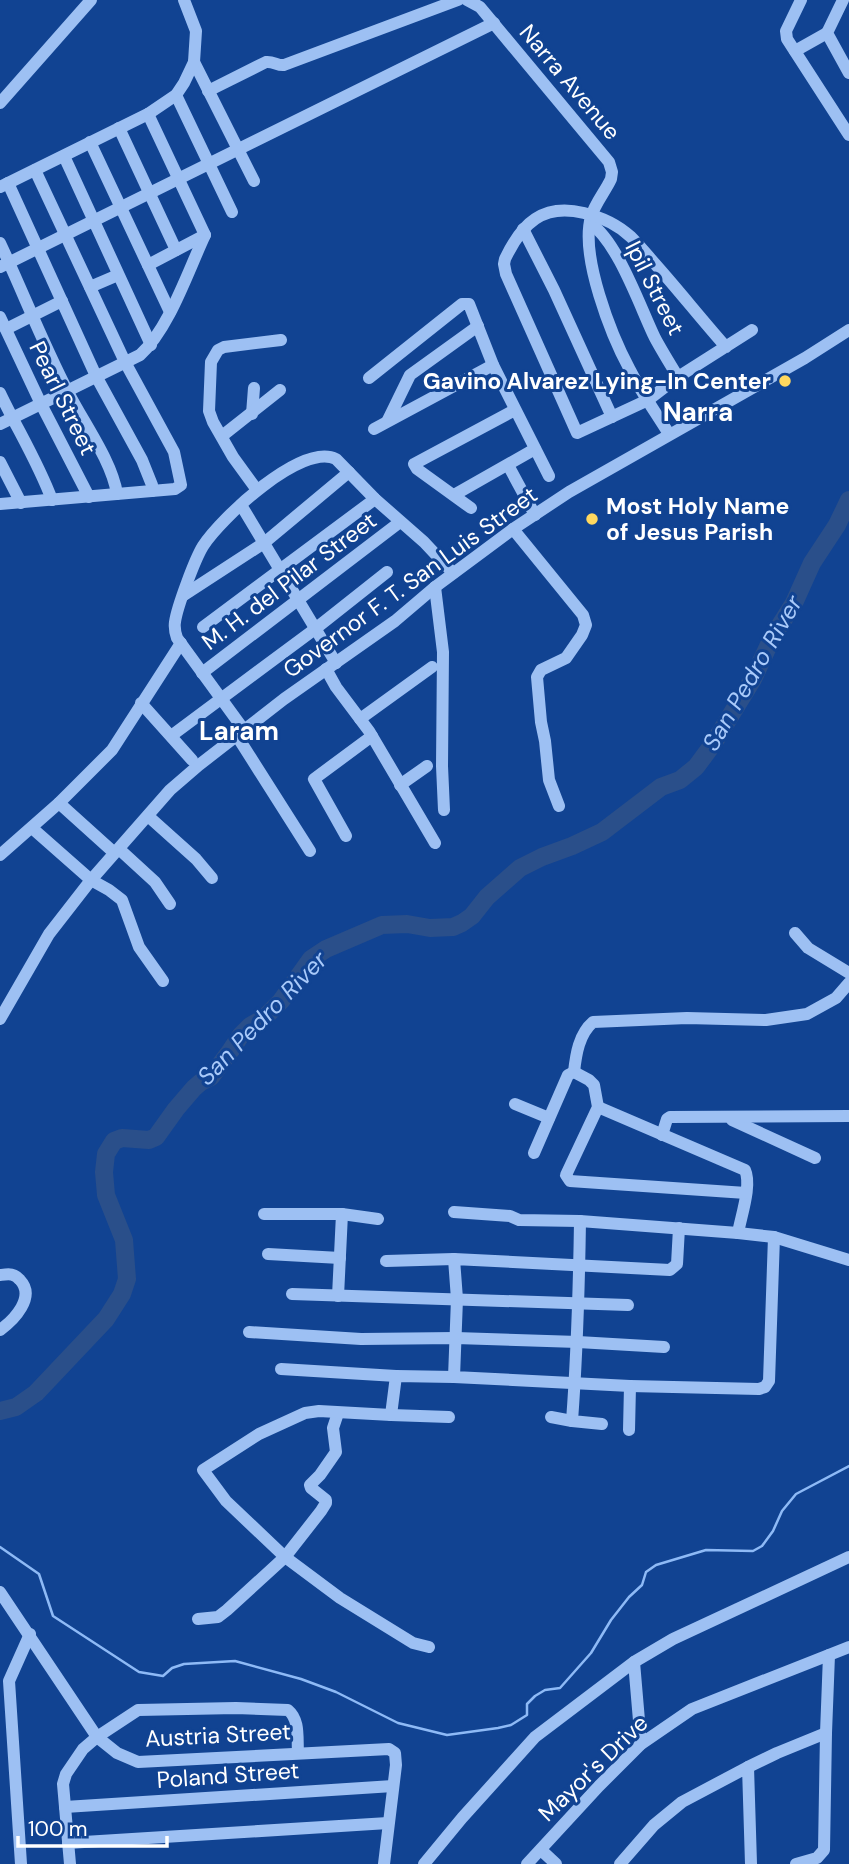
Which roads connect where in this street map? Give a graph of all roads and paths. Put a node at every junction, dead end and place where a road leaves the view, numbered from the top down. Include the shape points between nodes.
1 (91, 0) edge
2 (184, 0) edge
3 (458, 0) edge
4 (467, 0) edge
5 (801, 0) edge
6 (843, 0) edge
7 (494, 23) junction
8 (827, 33) junction
9 (795, 51) junction
10 (194, 62) junction
11 (849, 73) edge
12 (208, 91) junction
13 (176, 95) junction
14 (0, 103) edge
15 (148, 114) junction
16 (120, 128) junction
17 (849, 135) edge
18 (90, 142) junction
19 (238, 149) junction
20 (64, 156) junction
21 (208, 163) junction
22 (35, 170) junction
23 (179, 178) junction
24 (254, 181) dead end
25 (4, 185) edge
26 (149, 192) junction
27 (120, 207) junction
28 (232, 212) dead end
29 (591, 219) junction
30 (93, 220) junction
31 (523, 229) junction
32 (66, 234) junction
33 (205, 235) junction
34 (0, 243) edge
35 (38, 248) junction
36 (176, 250) junction
37 (5, 264) edge
38 (148, 265) junction
39 (118, 275) junction
40 (90, 288) junction
41 (62, 301) junction
42 (170, 312) junction
43 (33, 315) junction
44 (3, 323) edge
45 (478, 326) junction
46 (752, 330) dead end
47 (849, 330) edge
48 (281, 340) dead end
49 (151, 345) junction
50 (726, 347) junction
51 (125, 362) junction
52 (494, 365) junction
53 (96, 376) junction
54 (678, 377) junction
55 (369, 378) dead end
56 (254, 388) dead end
57 (280, 390) dead end
58 (67, 391) junction
59 (0, 393) edge
60 (648, 400) junction
61 (41, 404) junction
62 (514, 410) junction
63 (252, 414) junction
64 (611, 417) junction
65 (388, 420) junction
66 (6, 421) edge
67 (374, 429) dead end
68 (669, 434) junction
69 (222, 436) junction
70 (535, 449) junction
71 (0, 462) edge
72 (508, 465) junction
73 (349, 472) junction
74 (549, 476) dead end
75 (257, 490) junction
76 (152, 491) junction
77 (117, 494) junction
78 (454, 495) junction
79 (89, 497) junction
80 (375, 499) junction
81 (51, 500) junction
82 (21, 503) junction
83 (0, 504) edge
84 (241, 505) junction
85 (471, 508) dead end
86 (535, 515) junction
87 (400, 522) junction
88 (513, 529) junction
89 (264, 543) junction
90 (280, 571) junction
91 (387, 572) dead end
92 (453, 573) junction
93 (435, 587) junction
94 (183, 596) junction
95 (298, 600) junction
96 (203, 627) dead end
97 (315, 629) junction
98 (181, 643) junction
99 (331, 666) junction
100 (432, 667) dead end
101 (202, 673) junction
102 (220, 698) junction
103 (141, 703) junction
104 (360, 719) junction
105 (240, 733) junction
106 (171, 736) junction
107 (372, 736) junction
108 (192, 760) dead end
109 (427, 766) dead end
110 (401, 785) junction
111 (59, 803) junction
112 (559, 806) dead end
113 (444, 810) dead end
114 (148, 816) junction
115 (32, 828) junction
116 (346, 836) dead end
117 (435, 843) dead end
118 (115, 849) junction
119 (310, 851) dead end
120 (0, 855) edge
121 (212, 878) dead end
122 (91, 880) junction
123 (170, 904) dead end
124 (795, 933) dead end
125 (849, 974) edge
126 (163, 981) dead end
127 (849, 983) edge
128 (0, 1019) edge
129 (574, 1072) junction
130 (515, 1104) dead end
131 (598, 1107) junction
132 (849, 1116) edge
133 (725, 1117) junction
134 (549, 1118) junction
135 (662, 1135) junction
136 (534, 1153) dead end
137 (814, 1158) dead end
138 (746, 1193) junction
139 (454, 1213) dead end
140 (264, 1214) dead end
141 (342, 1214) junction
142 (378, 1219) dead end
143 (580, 1221) junction
144 (679, 1228) junction
145 (738, 1233) junction
146 (774, 1237) junction
147 (268, 1254) dead end
148 (340, 1258) junction
149 (454, 1259) junction
150 (849, 1260) edge
151 (386, 1261) dead end
152 (579, 1265) junction
153 (0, 1275) edge
154 (292, 1294) dead end
155 (338, 1296) junction
156 (457, 1299) junction
157 (577, 1303) junction
158 (628, 1305) dead end
159 (0, 1330) edge
160 (249, 1332) dead end
161 (456, 1338) junction
162 (578, 1342) junction
163 (664, 1347) dead end
164 (281, 1369) dead end
165 (396, 1376) junction
166 (454, 1377) junction
167 (575, 1384) junction
168 (630, 1385) junction
169 (338, 1413) junction
170 (391, 1415) junction
171 (449, 1417) dead end
172 (551, 1417) dead end
173 (572, 1421) junction
174 (602, 1424) dead end
175 (629, 1430) dead end
176 (285, 1557) junction
177 (849, 1557) edge
178 (0, 1592) edge
179 (198, 1619) dead end
180 (30, 1634) junction
181 (429, 1647) dead end
182 (849, 1647) edge
183 (829, 1655) junction
184 (634, 1662) junction
185 (826, 1733) junction
186 (97, 1737) junction
187 (641, 1744) junction
188 (298, 1752) junction
189 (748, 1767) junction
190 (393, 1786) junction
191 (65, 1807) junction
192 (388, 1823) junction
193 (68, 1843) junction
194 (541, 1850) junction
195 (21, 1864) edge
196 (70, 1864) edge
197 (384, 1864) edge
198 (424, 1864) edge
199 (527, 1864) edge
200 (556, 1864) edge
201 (620, 1864) edge
202 (751, 1864) edge
203 (796, 1864) edge

1 - 14 street
2 - 10 street via 196,31
3 - 12 street via 284,65 266,62
4 - 7 street, Narra Avenue
5 - 9 street via 786,31
6 - 8 street
7 - 19 street
7 - 29 street, Narra Avenue via 609,162 611,179
8 - 9 street
8 - 11 street
9 - 17 street
10 - 12 street
10 - 13 street
12 - 19 street
13 - 15 street
13 - 21 street
15 - 16 street
15 - 23 street
16 - 18 street
16 - 26 street
18 - 20 street
18 - 27 street
19 - 21 street
19 - 24 street
20 - 22 street
20 - 30 street
21 - 23 street
21 - 28 street
22 - 25 street
22 - 32 street
23 - 26 street
23 - 33 street
25 - 35 street
26 - 27 street
26 - 36 street
27 - 30 street
27 - 38 street
29 - 31 street via 562,209 540,215
29 - 50 street via 609,221 631,237
29 - 54 street, Ipil Street via 610,246
29 - 60 street, Narra Avenue via 593,274 621,351
30 - 32 street
30 - 39 street
31 - 64 street
31 - 64 street via 507,255 506,274 577,433
32 - 35 street
32 - 40 street
33 - 36 street
33 - 42 street
34 - 37 street
35 - 37 street
35 - 41 street
36 - 38 street
37 - 43 street
38 - 42 street
39 - 40 street
39 - 49 street
40 - 51 street
41 - 43 street
41 - 53 street
42 - 49 street
43 - 44 street
43 - 58 street
44 - 61 street, Pearl Street
45 - 52 street
45 - 55 street via 469,304 462,304
45 - 65 street via 410,375
46 - 50 street
47 - 68 street, Governor F. T. San Luis Street
48 - 69 street via 224,348 215,354 209,375 209,411
49 - 51 street
50 - 54 street
51 - 53 street
51 - 76 street via 174,452 181,485
52 - 62 street
52 - 65 street
53 - 58 street
53 - 76 street via 142,460
54 - 60 street
56 - 63 street
57 - 63 street
58 - 61 street
58 - 77 street
59 - 66 street
60 - 64 street
60 - 68 street, Narra Avenue
61 - 66 street
61 - 79 street, Pearl Street
62 - 70 street
62 - 78 street via 414,464
63 - 69 street
65 - 67 street
66 - 81 street via 33,456
68 - 86 street, Governor F. T. San Luis Street
69 - 75 street
70 - 72 street
70 - 74 street
71 - 82 street
72 - 78 street
72 - 86 street
73 - 75 street via 336,459 320,456
73 - 80 street
73 - 89 street
75 - 84 street
76 - 77 street
77 - 79 street
78 - 85 street
79 - 81 street
80 - 87 street
80 - 90 street
81 - 82 street
82 - 83 street
84 - 89 street
84 - 94 street via 203,547
86 - 88 street, Governor F. T. San Luis Street
87 - 92 street
87 - 95 street, M. H. del Pilar Street
88 - 92 street, Governor F. T. San Luis Street
88 - 112 street via 583,615 586,625 566,658 541,670 537,677 549,780
89 - 90 street
89 - 94 street
90 - 95 street
90 - 96 street
91 - 97 street
92 - 93 street, Governor F. T. San Luis Street
93 - 99 street, Governor F. T. San Luis Street
93 - 113 street via 443,652
94 - 98 street via 174,627
95 - 97 street
95 - 101 street, M. H. del Pilar Street
97 - 99 street
97 - 102 street
98 - 101 street
98 - 103 street
99 - 104 street via 336,687
99 - 105 street, Governor F. T. San Luis Street
100 - 104 street
101 - 102 street
102 - 105 street
102 - 106 street
103 - 106 street
103 - 111 street via 112,750
104 - 107 street
105 - 114 street, Governor F. T. San Luis Street via 170,790
105 - 119 street
106 - 108 street
107 - 110 street
107 - 116 street via 314,779
109 - 110 street
110 - 117 street
111 - 115 street
111 - 118 street
114 - 118 street, Governor F. T. San Luis Street
114 - 121 street
115 - 120 street
115 - 122 street
118 - 122 street, Governor F. T. San Luis Street
118 - 123 street via 155,882
122 - 126 street via 122,900 139,947
122 - 128 street, Governor F. T. San Luis Street via 49,934
124 - 125 street via 808,948
127 - 129 street via 836,998 807,1014 766,1020 593,1022 581,1040
129 - 131 street via 594,1086
129 - 134 street via 568,1075
130 - 134 street
131 - 135 street
131 - 138 street via 566,1175 570,1181
132 - 133 street
133 - 135 street via 668,1118
133 - 137 street
134 - 136 street
135 - 138 street via 746,1170
138 - 145 street
139 - 143 street
140 - 141 street
141 - 142 street
141 - 148 street
143 - 144 street
143 - 152 street
144 - 145 street
144 - 152 street via 677,1264 670,1269
145 - 146 street
146 - 150 street
146 - 168 street via 769,1381 765,1387
147 - 148 street
148 - 155 street
149 - 151 street
149 - 152 street
149 - 156 street
152 - 157 street
153 - 159 street via 16,1276 26,1291 10,1323
154 - 155 street
155 - 156 street
156 - 157 street
156 - 161 street
157 - 158 street
157 - 162 street
160 - 161 street via 361,1339
161 - 162 street
161 - 166 street
162 - 163 street
162 - 167 street
164 - 165 street
165 - 166 street
165 - 170 street
166 - 167 street
167 - 168 street
167 - 173 street
168 - 175 street
169 - 170 street
169 - 176 street via 333,1428 336,1452 310,1485 326,1503
169 - 176 street via 306,1413 260,1434 203,1470 226,1501
170 - 171 street
172 - 173 street
173 - 174 street
176 - 179 street via 218,1617
176 - 181 street via 340,1598 413,1643
177 - 184 street via 673,1639
178 - 180 street, Austria Street
180 - 186 street, Austria Street
180 - 195 street via 9,1682
182 - 183 street, Mayor's Drive
183 - 185 street
183 - 187 street, Mayor's Drive via 692,1709
184 - 187 street
184 - 198 street via 535,1737
185 - 189 street
185 - 203 street via 824,1850 817,1858
186 - 188 street, Austria Street via 138,1762
186 - 188 street via 138,1710 288,1710 297,1726
186 - 191 street via 66,1774
187 - 194 street, Mayor's Drive
188 - 190 street, Austria Street via 389,1749 395,1753
189 - 201 street via 682,1802 654,1825
189 - 202 street
190 - 191 street, Poland Street
190 - 192 street
191 - 193 street
192 - 193 street
192 - 197 street
193 - 196 street
194 - 199 street, Mayor's Drive
194 - 200 street

